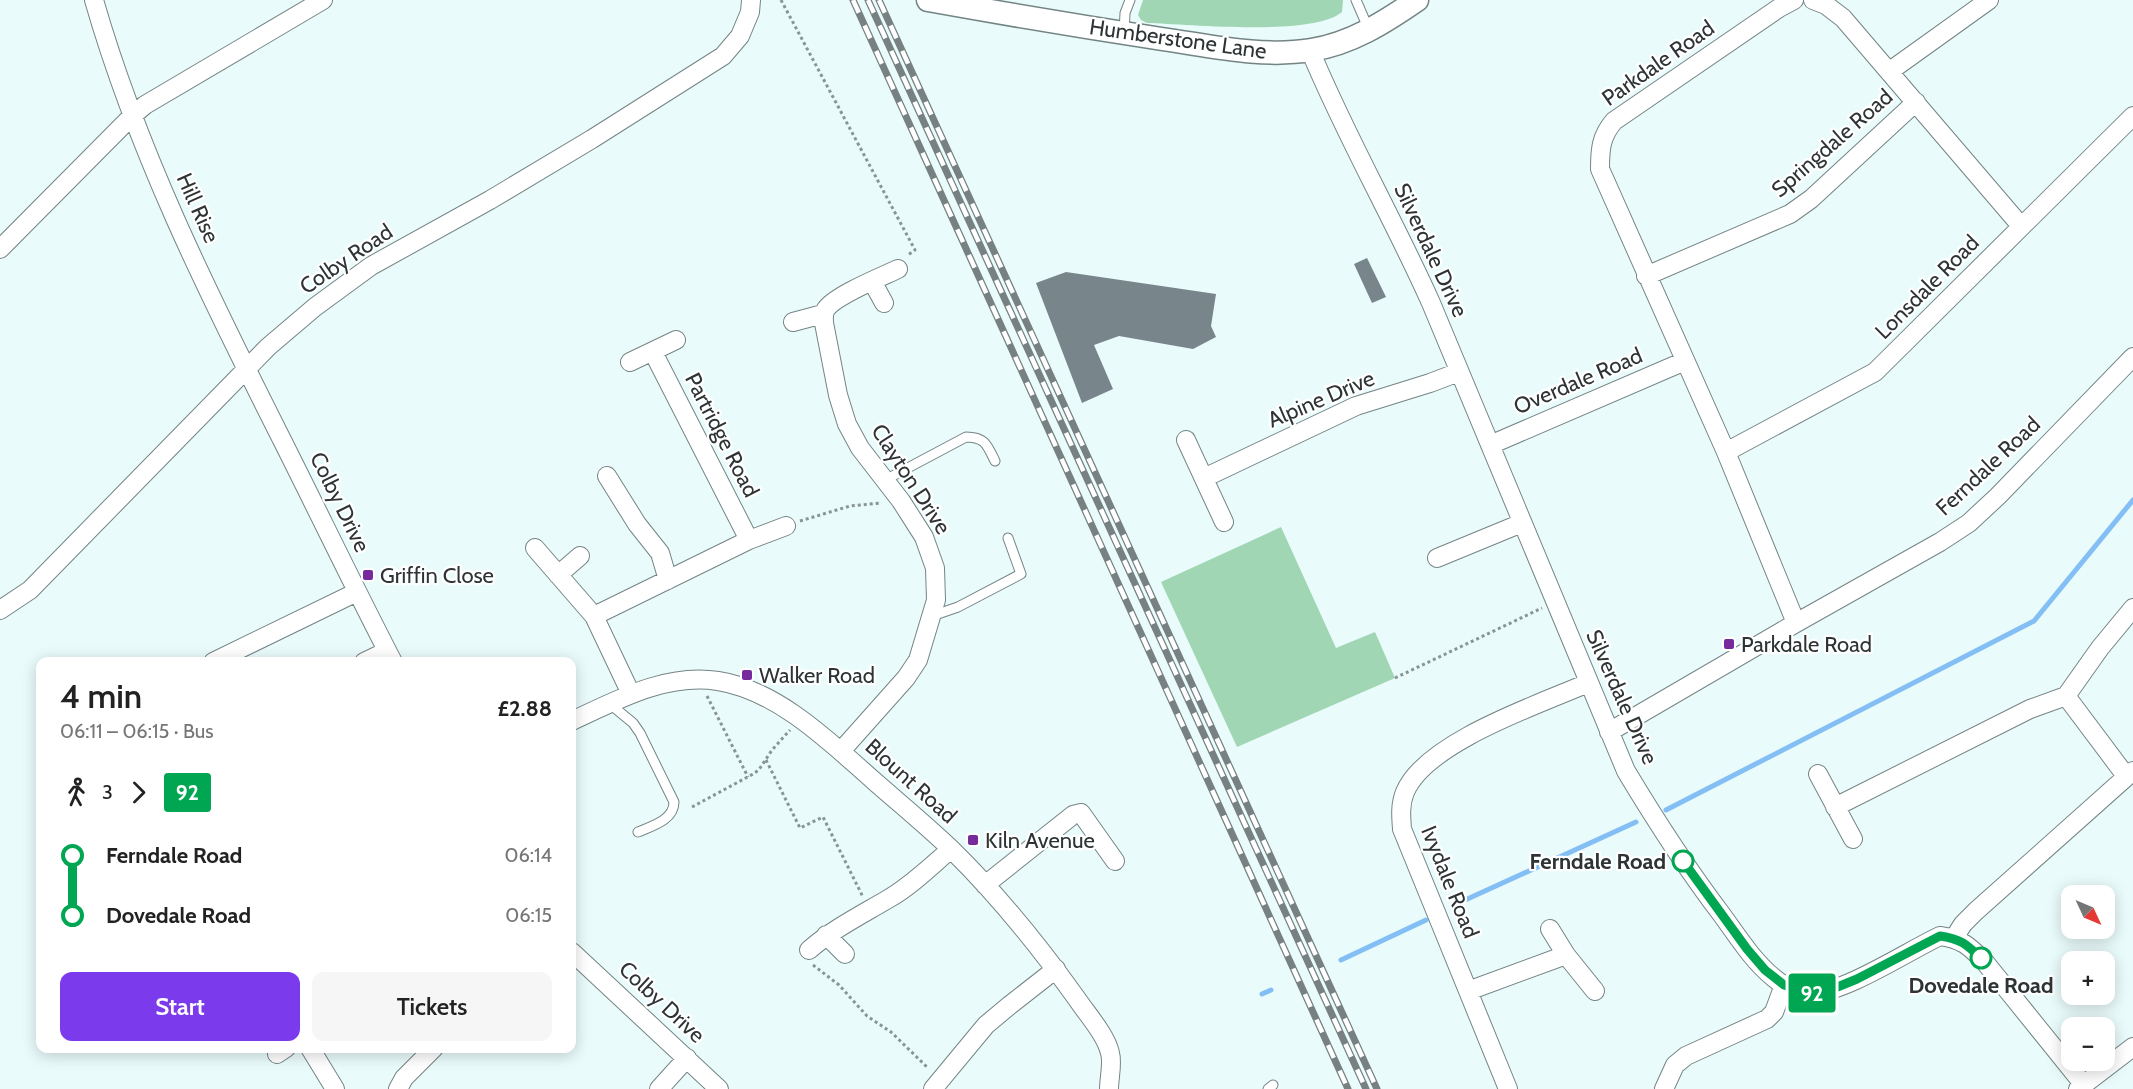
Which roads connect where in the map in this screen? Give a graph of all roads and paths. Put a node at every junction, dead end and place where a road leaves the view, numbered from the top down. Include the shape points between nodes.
1 (94, 0) edge
2 (323, 0) edge
3 (751, 0) edge
4 (781, 0) edge
5 (928, 0) edge
6 (1130, 0) edge
7 (1356, 0) edge
8 (1417, 0) edge
9 (1794, 0) edge
10 (1813, 0) edge
11 (1989, 0) edge
12 (982, 5) edge
13 (1369, 30) junction
14 (1124, 33) junction
15 (1310, 50) junction
16 (1890, 71) junction
17 (1916, 102) junction
18 (132, 116) junction
19 (2133, 116) edge
20 (2021, 226) junction
21 (0, 249) edge
22 (898, 269) joint
23 (1646, 276) junction
24 (872, 281) junction
25 (884, 303) dead end
26 (824, 314) junction
27 (794, 322) dead end
28 (676, 340) dead end
29 (652, 352) junction
30 (1685, 361) junction
31 (630, 362) dead end
32 (246, 369) junction
33 (2129, 369) edge
34 (1459, 372) junction
35 (277, 429) joint
36 (1186, 440) dead end
37 (1490, 445) junction
38 (1726, 452) junction
39 (995, 461) dead end
40 (607, 476) dead end
41 (1204, 478) junction
42 (885, 480) junction
43 (901, 501) junction
44 (1224, 522) dead end
45 (1522, 524) junction
46 (786, 526) joint
47 (1008, 538) dead end
48 (748, 540) junction
49 (535, 548) dead end
50 (580, 556) dead end
51 (1437, 558) dead end
52 (558, 575) junction
53 (669, 580) junction
54 (357, 591) junction
55 (1555, 602) junction
56 (2133, 608) edge
57 (0, 609) edge
58 (594, 616) junction
59 (932, 616) junction
60 (1796, 622) junction
61 (390, 656) edge
62 (223, 657) edge
63 (1395, 678) dead end
64 (699, 680) junction
65 (1588, 683) junction
66 (631, 694) junction
67 (2066, 696) junction
68 (610, 704) junction
69 (576, 719) edge
70 (801, 719) junction
71 (1609, 732) junction
72 (841, 751) junction
73 (766, 760) junction
74 (1818, 774) dead end
75 (2129, 774) edge
76 (748, 777) junction
77 (692, 807) dead end
78 (1835, 807) junction
79 (638, 832) dead end
80 (1853, 839) dead end
81 (951, 849) junction
82 (1115, 861) dead end
83 (985, 885) junction
84 (869, 909) junction
85 (1550, 929) dead end
86 (826, 935) junction
87 (1954, 938) junction
88 (809, 950) joint
89 (845, 954) dead end
90 (1566, 955) junction
91 (576, 956) edge
92 (1056, 969) junction
93 (1784, 985) junction
94 (1468, 991) junction
95 (1595, 991) dead end
96 (2133, 1047) edge
97 (313, 1053) edge
98 (429, 1053) edge
99 (687, 1058) junction
100 (936, 1085) edge
101 (2081, 1087) edge
102 (335, 1089) edge
103 (398, 1089) edge
104 (659, 1089) edge
105 (719, 1089) edge
106 (1109, 1089) edge
107 (1508, 1089) edge
108 (1664, 1089) edge

1 - 18 street, Hill Rise
2 - 18 street
3 - 32 street, Colby Road via 740,36 723,56 601,134 371,266 315,307
4 - 22 path via 915,250 897,262
5 - 12 street, Humberstone Lane
6 - 14 lane
7 - 13 lane
8 - 13 street, Humberstone Lane
9 - 23 street, Parkdale Road via 1614,121 1604,132 1599,169
10 - 16 street via 1843,18
11 - 16 street
12 - 14 street, Humberstone Lane
13 - 15 street, Humberstone Lane
14 - 15 street, Humberstone Lane via 1240,51 1276,54
15 - 34 street, Silverdale Drive via 1404,243
16 - 17 street
17 - 20 street
17 - 23 street, Springdale Road via 1790,214
18 - 21 street
18 - 32 street, Hill Rise
19 - 20 street, Lonsdale Road
20 - 38 street, Lonsdale Road via 1875,372
22 - 24 street
23 - 30 street, Parkdale Road
24 - 25 street
24 - 26 street via 840,298
26 - 27 street
26 - 42 street, Clayton Drive via 847,424
28 - 29 street
29 - 31 street
29 - 48 street, Partridge Road
30 - 37 street, Overdale Road
30 - 38 street, Parkdale Road
32 - 35 street, Hill Rise
32 - 57 street, Colby Road via 30,590
33 - 60 street, Ferndale Road via 1969,523
34 - 37 street, Silverdale Drive
34 - 41 street, Alpine Drive via 1356,406
35 - 54 street, Colby Drive
36 - 41 street
37 - 45 street, Silverdale Drive
38 - 60 street, Parkdale Road
39 - 42 lane via 986,443 966,437
40 - 53 street via 660,553
41 - 44 street
42 - 43 street, Clayton Drive
43 - 46 path via 850,506
43 - 59 street, Clayton Drive via 924,537 935,568
45 - 51 street
45 - 55 street, Silverdale Drive
46 - 48 street
47 - 59 lane via 1021,574
48 - 53 street
49 - 52 street
50 - 52 street
52 - 58 street
53 - 58 street
54 - 61 street, Colby Drive
54 - 62 street
55 - 63 path
55 - 65 street, Silverdale Drive
56 - 67 street
58 - 66 street
59 - 72 street, Clayton Drive via 918,660 906,678
60 - 71 street, Ferndale Road
64 - 66 street, Blount Road via 663,683
64 - 70 street, Blount Road via 719,681 751,691
64 - 76 path
65 - 71 street, Silverdale Drive
65 - 94 street, Ivydale Road via 1493,724 1446,750 1415,776 1405,792 1400,811 1402,829
66 - 68 street, Blount Road
67 - 75 street
67 - 78 street via 2030,709
68 - 69 street, Blount Road
68 - 79 lane via 640,733 674,802 669,816
70 - 72 street, Blount Road
70 - 73 path
71 - 93 street, Silverdale Drive via 1626,771 1659,827 1747,949
72 - 81 street, Blount Road
73 - 76 path
73 - 84 path via 800,828 823,817
74 - 78 street
75 - 87 street via 1976,911
76 - 77 path
78 - 80 street
81 - 83 street, Blount Road
81 - 84 street via 889,899
82 - 83 street via 1088,820 1081,813 1073,814
83 - 92 street, Blount Road
84 - 86 street
85 - 90 street
86 - 88 street
86 - 89 street
87 - 93 street, Silverdale Drive via 1940,936 1830,990 1810,993
87 - 101 street via 1966,943 1984,962
88 - 100 path via 809,962 867,1016 891,1032
90 - 94 street
90 - 95 street
91 - 99 street, Colby Drive
92 - 100 street via 986,1025
92 - 106 street, Blount Road via 1110,1053
93 - 108 street via 1774,1012 1767,1019 1686,1056 1675,1065
94 - 107 street, Ivydale Road
96 - 101 street
97 - 102 street
98 - 103 street
99 - 104 street
99 - 105 street, Colby Drive

